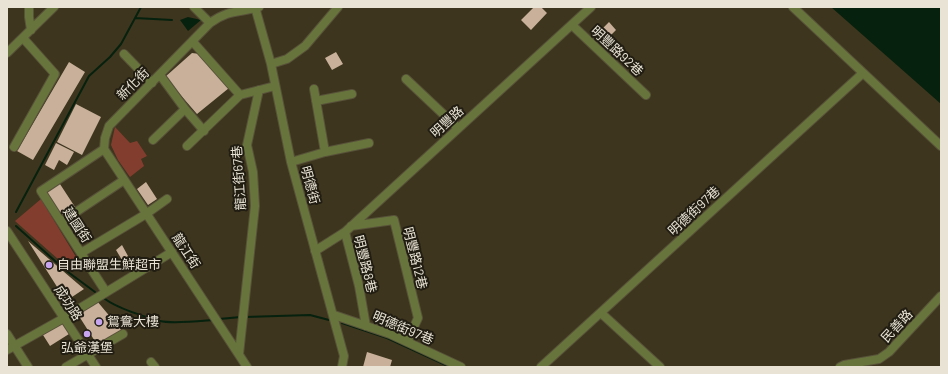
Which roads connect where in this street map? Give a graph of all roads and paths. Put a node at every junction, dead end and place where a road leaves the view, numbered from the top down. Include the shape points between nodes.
1 (29, 7) edge
2 (54, 7) edge
3 (194, 7) edge
4 (257, 7) edge
5 (338, 7) edge
6 (591, 7) edge
7 (793, 7) edge
8 (210, 23) junction
9 (572, 25) junction
10 (31, 30) junction
11 (22, 38) junction
12 (193, 42) junction
13 (7, 53) edge
14 (124, 54) dead end
15 (271, 64) junction
16 (863, 73) junction
17 (160, 74) junction
18 (406, 79) dead end
19 (152, 83) junction
20 (275, 86) junction
21 (314, 89) dead end
22 (259, 90) junction
23 (352, 94) dead end
24 (240, 95) junction
25 (646, 95) dead end
26 (316, 101) junction
27 (185, 109) junction
28 (458, 128) junction
29 (204, 131) junction
30 (152, 140) dead end
31 (369, 143) dead end
32 (187, 146) dead end
33 (941, 146) edge
34 (14, 147) dead end
35 (104, 149) junction
36 (325, 152) junction
37 (291, 162) junction
38 (124, 180) junction
39 (167, 199) dead end
40 (146, 214) junction
41 (61, 222) junction
42 (348, 228) junction
43 (7, 231) edge
44 (315, 251) junction
45 (172, 252) junction
46 (81, 253) junction
47 (106, 292) junction
48 (941, 296) edge
49 (600, 313) junction
50 (334, 315) junction
51 (64, 318) junction
52 (366, 326) junction
53 (7, 334) edge
54 (123, 334) dead end
55 (407, 342) junction
56 (15, 346) junction
57 (7, 350) edge
58 (87, 354) junction
59 (239, 354) junction
60 (28, 367) edge
61 (66, 367) edge
62 (96, 367) edge
63 (247, 367) edge
64 (342, 367) edge
65 (461, 367) edge
66 (541, 367) edge
67 (660, 367) edge
68 (840, 367) edge

1 - 10 street
2 - 10 street
3 - 8 street
4 - 8 street, 新化街 via 230,12
4 - 15 street, 明德街
5 - 15 street via 305,46 287,59
6 - 9 street, 明豐路
7 - 16 street
8 - 12 street, 新化街
9 - 25 street, 明豐路92巷
9 - 28 street, 明豐路
10 - 11 street
11 - 13 street
11 - 34 street via 55,74
12 - 17 street, 新化街
12 - 24 street
14 - 19 street
15 - 20 street, 明德街
16 - 33 street
16 - 49 street, 明德街97巷
17 - 19 street, 新化街
17 - 27 street
18 - 28 street
19 - 35 street, 新化街 via 109,126
20 - 22 street
20 - 37 street, 明德街
21 - 26 street
22 - 24 street
22 - 59 street, 龍江街67巷 via 247,145 253,172 254,206
23 - 26 street
24 - 29 street
26 - 36 street
27 - 29 street
27 - 30 street
28 - 42 street, 明豐路
29 - 32 street
31 - 36 street
35 - 38 street, 龍江街
35 - 41 street, 建國街 via 41,191
36 - 37 street
37 - 44 street, 明德街
38 - 40 street, 龍江街
38 - 41 street
39 - 40 street
40 - 45 street, 龍江街
40 - 46 street
41 - 46 street, 建國街
42 - 44 street, 明豐路
42 - 52 street, 明豐路8巷
42 - 55 street, 明豐路12巷 via 394,220 418,318
43 - 51 street, 成功路
44 - 50 street, 明德街
45 - 47 street
45 - 59 street, 龍江街
46 - 47 street, 建國街
47 - 51 street
48 - 68 street, 民善路 via 889,352 879,358
49 - 66 street, 明德街97巷
49 - 67 street
50 - 52 street, 明德街97巷
50 - 64 street, 明德街 via 344,356
51 - 56 street
51 - 58 street, 成功路
52 - 55 street, 明德街97巷
53 - 56 street
54 - 58 street
55 - 65 street, 明德街97巷
56 - 57 street
56 - 60 street
58 - 61 street
58 - 62 street, 成功路
59 - 63 street, 龍江街

